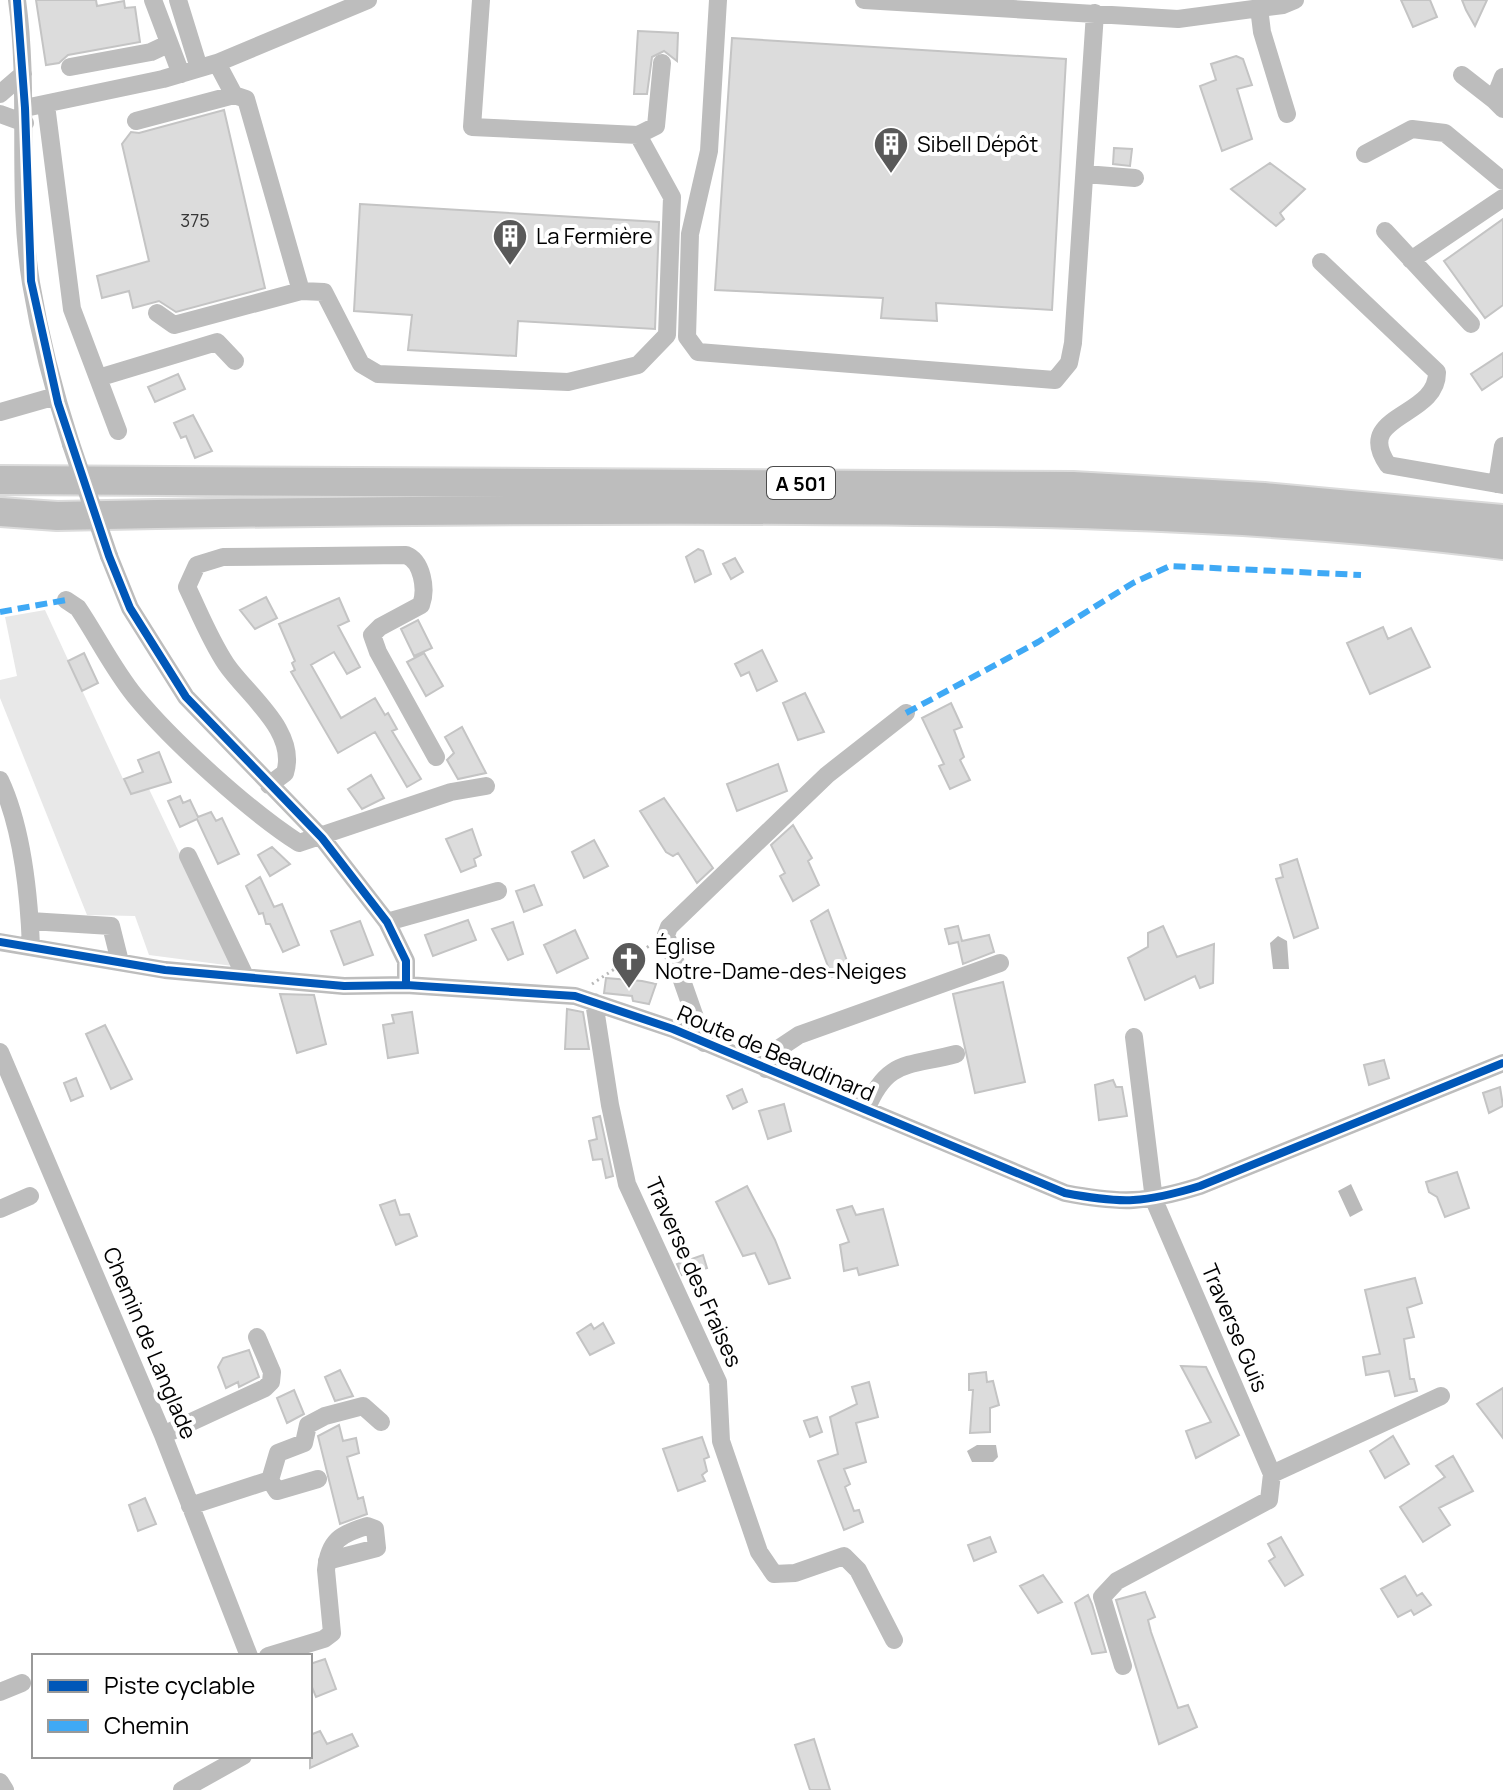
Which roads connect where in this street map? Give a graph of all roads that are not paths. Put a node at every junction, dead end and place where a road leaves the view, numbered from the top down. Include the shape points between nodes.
1 (17, 0) edge
2 (153, 0) edge
3 (178, 0) edge
4 (368, 0) edge
5 (481, 0) edge
6 (718, 0) edge
7 (864, 0) edge
8 (1295, 0) edge
9 (896, 1) edge
10 (1038, 5) edge
11 (1259, 8) junction
12 (1095, 13) junction
13 (168, 44) junction
14 (662, 63) dead end
15 (208, 65) junction
16 (70, 67) dead end
17 (23, 74) junction
18 (181, 74) junction
19 (1462, 75) dead end
20 (1503, 77) edge
21 (0, 94) edge
22 (234, 95) junction
23 (46, 105) junction
24 (1498, 105) edge
25 (0, 114) edge
26 (1287, 114) dead end
27 (25, 115) junction
28 (136, 121) dead end
29 (638, 135) junction
30 (1365, 154) dead end
31 (1085, 174) junction
32 (1135, 178) dead end
33 (1503, 181) edge
34 (1503, 198) edge
35 (1385, 231) dead end
36 (1411, 260) junction
37 (1321, 262) dead end
38 (301, 291) junction
39 (157, 313) dead end
40 (1471, 324) dead end
41 (235, 361) dead end
42 (98, 378) junction
43 (56, 396) junction
44 (0, 412) edge
45 (118, 431) dead end
46 (1503, 446) edge
47 (0, 480) edge
48 (1500, 484) edge
49 (0, 512) edge
50 (1503, 519) edge
51 (1503, 545) edge
52 (66, 600) dead end
53 (906, 713) dead end
54 (436, 757) dead end
55 (0, 780) edge
56 (269, 785) junction
57 (486, 786) dead end
58 (322, 838) junction
59 (188, 856) dead end
60 (498, 891) dead end
61 (30, 921) junction
62 (387, 922) junction
63 (0, 942) edge
64 (31, 947) junction
65 (120, 962) junction
66 (1000, 963) dead end
67 (245, 976) junction
68 (406, 985) junction
69 (593, 993) junction
70 (1134, 1037) dead end
71 (704, 1043) junction
72 (0, 1052) edge
73 (956, 1054) dead end
74 (1503, 1063) edge
75 (766, 1069) junction
76 (866, 1110) junction
77 (30, 1196) dead end
78 (1154, 1200) junction
79 (0, 1209) edge
80 (257, 1337) dead end
81 (1441, 1396) dead end
82 (381, 1422) dead end
83 (163, 1435) junction
84 (1272, 1474) junction
85 (318, 1479) dead end
86 (270, 1480) junction
87 (190, 1506) junction
88 (327, 1561) dead end
89 (894, 1640) dead end
90 (248, 1654) edge
91 (275, 1654) edge
92 (1123, 1666) dead end
93 (22, 1683) dead end
94 (0, 1692) edge
95 (239, 1758) edge
96 (0, 1782) edge
97 (5, 1790) edge
98 (182, 1790) edge

1 - 17 street
2 - 13 street
3 - 15 street
4 - 15 street
5 - 29 street via 472,127
6 - 31 street via 709,151 690,234 687,337 698,352 1055,380 1069,363 1073,343
7 - 9 street
8 - 11 street
9 - 10 street
10 - 12 street
11 - 12 street via 1178,19
11 - 26 street
12 - 31 street
13 - 16 street
13 - 18 street
14 - 29 street via 656,126
15 - 18 street
15 - 22 street
17 - 21 street
17 - 27 street
18 - 23 street
19 - 24 street
20 - 24 street
22 - 28 street
22 - 38 street via 246,99
23 - 27 street
23 - 42 street via 64,270 72,309
25 - 27 street
27 - 43 street via 31,281
29 - 38 street via 672,197 667,335 638,365 568,382 378,374 361,364 324,292
30 - 33 street via 1412,129 1445,133
31 - 32 street
34 - 36 street
35 - 36 street
36 - 40 street
37 - 48 street via 1437,372 1438,387 1431,395 1391,422 1378,439 1379,453 1388,465
38 - 39 street via 174,325
41 - 42 street via 217,342
42 - 45 street
43 - 44 street
43 - 56 street, bridge via 130,608 186,697
46 - 48 street
47 - 50 highway, A 501 via 1073,486
49 - 51 highway, A 501 via 1080,513
52 - 58 street via 78,608 133,694 157,720 291,838 299,843
53 - 71 street via 827,775 669,927 666,935
54 - 56 street via 372,635 421,605 414,558 223,557 197,565 187,587 225,663 288,750 285,773
55 - 61 street via 8,798
56 - 58 street
57 - 58 street via 451,792
58 - 62 street
59 - 67 street
60 - 62 street
61 - 64 street
61 - 65 street via 111,926
62 - 68 street via 406,961
63 - 64 street, Route de Beaudinard
64 - 65 street, Route de Beaudinard
65 - 67 street, Route de Beaudinard
66 - 75 street via 799,1035 781,1047
67 - 68 street, Route de Beaudinard via 344,986
68 - 69 street, Route de Beaudinard
69 - 71 street, Route de Beaudinard
69 - 89 street, Traverse des Fraises via 627,1184 718,1382 721,1441 759,1552 774,1574 795,1573 844,1556 858,1570
70 - 78 street, Traverse Guis
71 - 75 street, Route de Beaudinard
72 - 83 street, Chemin de Langlade
73 - 76 street via 888,1072
74 - 78 street, Route de Beaudinard
75 - 76 street, Route de Beaudinard
76 - 78 street, Route de Beaudinard via 1065,1193 1110,1202
77 - 79 street
78 - 84 street, Traverse Guis
80 - 83 street via 271,1382
81 - 84 street
82 - 86 street via 363,1406 325,1416 308,1425 304,1443 278,1453
83 - 87 street, Chemin de Langlade
84 - 92 street via 1269,1500 1117,1581 1102,1597
85 - 86 street via 277,1491
86 - 87 street
87 - 90 street, Chemin de Langlade
88 - 91 street via 332,1633
93 - 94 street
95 - 98 street
96 - 97 street

